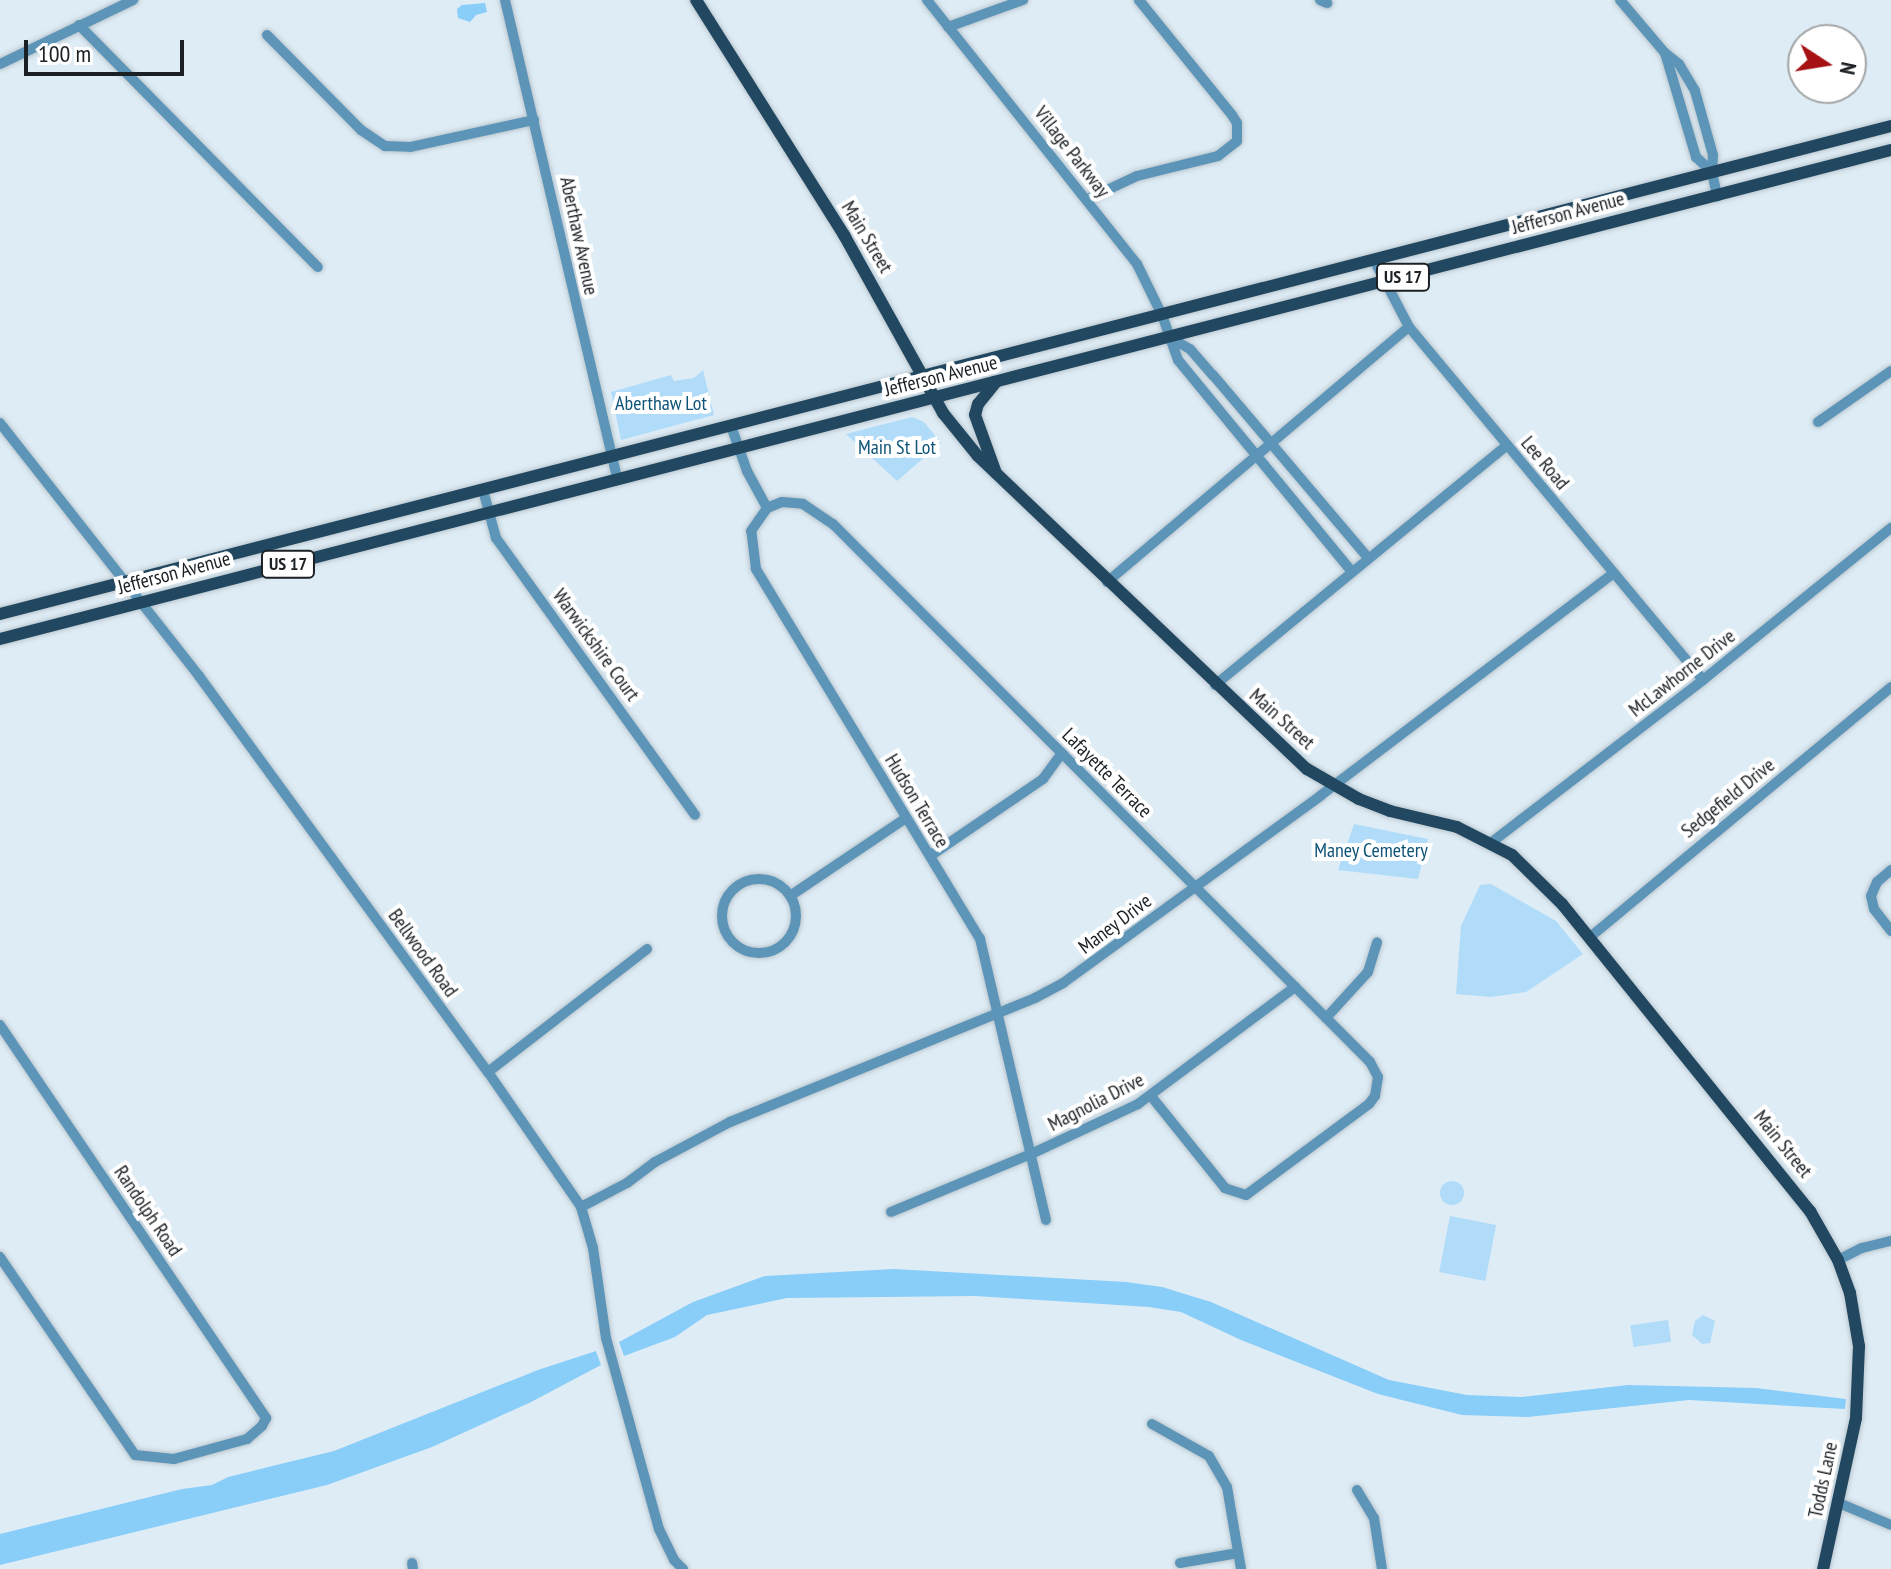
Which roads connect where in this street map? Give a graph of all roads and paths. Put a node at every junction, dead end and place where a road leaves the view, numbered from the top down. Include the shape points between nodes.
1 (133, 0) edge
2 (505, 0) edge
3 (696, 0) edge
4 (927, 0) edge
5 (1023, 0) edge
6 (1139, 0) edge
7 (1620, 0) edge
8 (79, 25) junction
9 (948, 27) junction
10 (267, 35) dead end
11 (1665, 53) junction
12 (0, 64) edge
13 (534, 120) junction
14 (1891, 126) edge
15 (1891, 150) edge
16 (1712, 172) junction
17 (1717, 196) junction
18 (1088, 199) junction
19 (1374, 260) junction
20 (318, 267) dead end
21 (1383, 282) junction
22 (1162, 315) junction
23 (1409, 327) junction
24 (1169, 337) junction
25 (1891, 371) edge
26 (922, 376) junction
27 (996, 382) junction
28 (934, 398) junction
29 (1238, 404) junction
30 (1223, 415) junction
31 (1818, 422) dead end
32 (0, 423) edge
33 (731, 426) junction
34 (1273, 443) junction
35 (1507, 445) junction
36 (739, 448) junction
37 (612, 457) junction
38 (1257, 457) junction
39 (997, 476) junction
40 (618, 480) junction
41 (483, 490) junction
42 (767, 508) junction
43 (488, 513) junction
44 (1891, 528) edge
45 (1368, 558) junction
46 (1352, 572) junction
47 (1613, 574) junction
48 (126, 582) junction
49 (1107, 582) junction
50 (143, 602) junction
51 (0, 614) edge
52 (0, 639) edge
53 (1703, 680) junction
54 (1215, 685) junction
55 (1891, 687) edge
56 (1062, 753) junction
57 (1333, 786) junction
58 (695, 815) dead end
59 (906, 818) junction
60 (1492, 842) junction
61 (930, 856) junction
62 (1891, 870) edge
63 (1195, 887) junction
64 (790, 896) junction
65 (1891, 931) edge
66 (1589, 938) junction
67 (1377, 942) dead end
68 (647, 949) dead end
69 (1295, 987) junction
70 (999, 1013) junction
71 (1326, 1018) junction
72 (0, 1025) edge
73 (488, 1072) junction
74 (1151, 1096) junction
75 (1031, 1154) junction
76 (581, 1207) junction
77 (891, 1212) dead end
78 (1046, 1220) dead end
79 (1891, 1241) edge
80 (0, 1257) edge
81 (1838, 1260) junction
82 (1859, 1399) joint
83 (1152, 1424) dead end
84 (1357, 1490) dead end
85 (1839, 1503) junction
86 (1891, 1525) edge
87 (1238, 1553) junction
88 (1180, 1563) dead end
89 (683, 1569) edge
90 (1241, 1569) edge
91 (1382, 1569) edge
92 (1823, 1569) edge

1 - 8 street
2 - 13 street, Aberthaw Avenue
3 - 26 main road, Main Street via 844,235
4 - 9 street, Village Parkway
5 - 9 street
6 - 18 street via 1232,115 1237,141 1218,156 1137,176
7 - 11 street
8 - 12 street
8 - 20 street
9 - 18 street, Village Parkway
10 - 13 street via 361,130 385,146 410,147
11 - 16 street via 1696,157
11 - 16 street via 1679,64 1695,91 1713,155
13 - 37 street, Aberthaw Avenue
14 - 16 main road, Jefferson Avenue / US 17
15 - 17 main road, Jefferson Avenue / US 17
16 - 17 street
16 - 19 main road, Jefferson Avenue / US 17
17 - 21 main road, Jefferson Avenue / US 17
18 - 22 street, Village Parkway via 1137,264
19 - 21 street, Lee Road
19 - 22 main road, Jefferson Avenue / US 17
21 - 23 street, Lee Road
21 - 24 main road, Jefferson Avenue / US 17
22 - 24 street, Village Parkway
22 - 26 main road, Jefferson Avenue / US 17
23 - 34 street
23 - 35 street, Lee Road
24 - 27 main road, Jefferson Avenue / US 17
24 - 29 street via 1190,349
24 - 30 street, Village Parkway via 1178,360
25 - 31 street
26 - 28 main road, Main Street
26 - 33 main road, Jefferson Avenue / US 17
27 - 28 main road, Jefferson Avenue / US 17
27 - 39 main road via 975,415
28 - 36 main road, Jefferson Avenue / US 17
28 - 39 main road, Main Street
29 - 30 street
29 - 34 street
30 - 38 street, Village Parkway
32 - 48 street, Bellwood Road
33 - 36 street
33 - 37 main road, Jefferson Avenue / US 17
34 - 38 street
34 - 45 street
35 - 45 street
35 - 47 street, Lee Road
36 - 40 main road, Jefferson Avenue / US 17
36 - 42 street
37 - 40 street, Aberthaw Avenue
37 - 41 main road, Jefferson Avenue / US 17
38 - 46 street, Village Parkway
38 - 49 street
39 - 49 main road, Main Street
40 - 43 main road, Jefferson Avenue / US 17
41 - 43 street, Warwickshire Court
41 - 48 main road, Jefferson Avenue / US 17
42 - 56 street, Lafayette Terrace via 782,502 803,504 833,524
42 - 59 street, Hudson Terrace via 751,531 756,569
43 - 50 main road, Jefferson Avenue / US 17
43 - 58 street, Warwickshire Court via 496,538
44 - 53 street, McLawhorne Drive
45 - 46 street
46 - 54 street
47 - 53 street, Lee Road
47 - 57 street, Maney Drive
48 - 50 street, Bellwood Road
48 - 51 main road, Jefferson Avenue / US 17
49 - 54 main road, Main Street
50 - 52 main road, Jefferson Avenue / US 17
50 - 73 street, Bellwood Road
53 - 60 street, McLawhorne Drive
54 - 57 main road, Main Street via 1290,756
55 - 66 street, Sedgefield Drive
56 - 61 street via 1043,779
56 - 63 street, Lafayette Terrace
57 - 60 main road, Main Street via 1380,808 1457,827
57 - 63 street, Maney Drive
59 - 61 street, Hudson Terrace
59 - 64 street
60 - 66 main road, Main Street via 1540,881
61 - 70 street, Hudson Terrace via 980,939
62 - 65 street via 1871,896
63 - 69 street, Lafayette Terrace
63 - 70 street, Maney Drive via 1091,966
64 - 64 street via 762,880 735,888 723,914 730,939 755,953 780,947 796,924
66 - 81 main road, Main Street via 1799,1195
67 - 71 street via 1368,972
68 - 73 street
69 - 71 street, Lafayette Terrace
69 - 74 street, Magnolia Drive
70 - 75 street, Hudson Terrace
70 - 76 street, Maney Drive via 730,1122
71 - 74 street, Lafayette Terrace via 1375,1069 1375,1096 1256,1191 1238,1195 1225,1188
72 - 80 street, Randolph Road via 266,1418 240,1442 165,1460 135,1455
73 - 76 street, Bellwood Road
74 - 75 street, Magnolia Drive
75 - 77 street, Magnolia Drive
75 - 78 street, Hudson Terrace
76 - 89 street, Bellwood Road via 593,1248 606,1338 659,1529
79 - 81 street
81 - 82 main road, Main Street via 1856,1322
82 - 85 main road, Todds Lane
83 - 87 street via 1209,1456 1227,1487
84 - 91 street via 1374,1518
85 - 86 street
85 - 92 main road, Todds Lane
87 - 88 street
87 - 90 street

